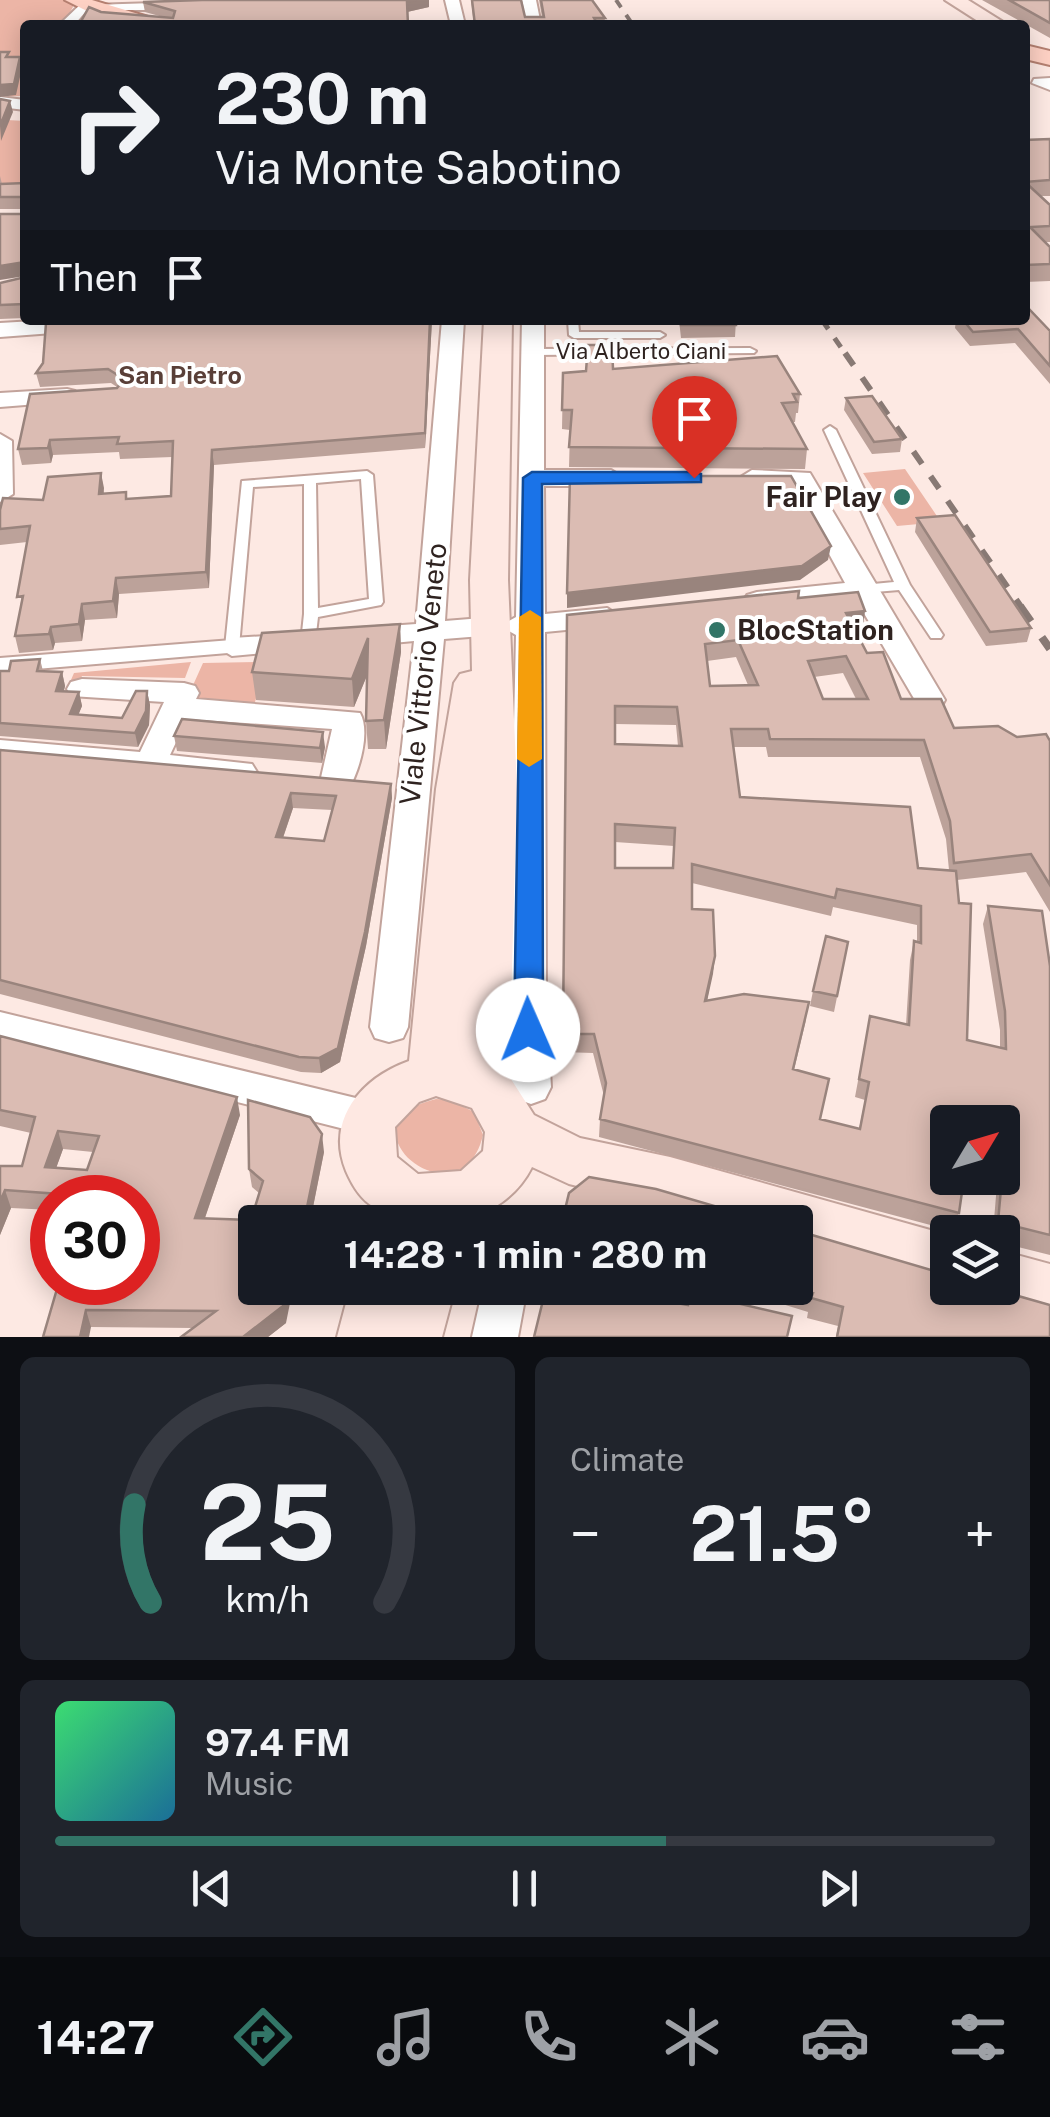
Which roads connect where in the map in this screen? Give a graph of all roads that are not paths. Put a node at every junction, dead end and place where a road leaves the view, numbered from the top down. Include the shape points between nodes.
1 (954, 0) edge
2 (205, 5) edge
3 (82, 9) edge
4 (138, 20) edge
5 (989, 20) edge
6 (44, 325) edge
7 (453, 325) edge
8 (498, 325) edge
9 (534, 325) edge
10 (573, 325) edge
11 (659, 325) edge
12 (0, 330) edge
13 (660, 334) junction
14 (663, 351) junction
15 (750, 351) dead end
16 (533, 352) junction
17 (94, 394) edge
18 (0, 400) edge
19 (830, 430) dead end
20 (0, 440) edge
21 (310, 478) junction
22 (532, 478) junction
23 (647, 478) edge
24 (724, 478) edge
25 (1, 486) edge
26 (903, 585) junction
27 (863, 589) junction
28 (726, 604) edge
29 (627, 614) edge
30 (501, 626) junction
31 (310, 628) junction
32 (430, 631) junction
33 (936, 635) dead end
34 (232, 647) junction
35 (0, 665) edge
36 (82, 690) edge
37 (930, 700) edge
38 (178, 708) junction
39 (0, 750) edge
40 (151, 762) junction
41 (336, 782) junction
42 (473, 789) junction
43 (388, 1026) dead end
44 (0, 1027) edge
45 (490, 1094) junction
46 (368, 1118) junction
47 (389, 1205) edge
48 (436, 1205) edge
49 (456, 1205) edge
50 (930, 1257) edge
51 (1020, 1283) edge
52 (1050, 1292) edge
53 (376, 1305) edge
54 (421, 1305) edge
55 (502, 1305) edge
56 (368, 1337) edge
57 (411, 1337) edge
58 (495, 1337) edge

1 - 5 main road
2 - 3 street
3 - 4 main road
6 - 12 street
7 - 32 street, Viale Vittorio Veneto
8 - 30 main road, Viale Vittorio Veneto via 490,580
9 - 16 street, Viale Vittorio Veneto
10 - 13 lane via 574,335
11 - 13 lane
13 - 14 lane
14 - 15 lane, Via Alberto Ciani
14 - 16 lane, Via Alberto Ciani
16 - 22 street, Viale Vittorio Veneto
17 - 18 street
19 - 26 lane
20 - 25 street
21 - 31 lane
21 - 31 lane via 368,474 376,602
21 - 34 lane via 247,484
22 - 23 street
22 - 30 street, Viale Vittorio Veneto
24 - 27 street via 802,478
26 - 27 lane
26 - 33 lane
27 - 28 street
27 - 37 street
29 - 30 street
30 - 32 street
30 - 42 main road, Viale Vittorio Veneto
31 - 32 street
31 - 34 street
32 - 42 street, Viale Vittorio Veneto
34 - 35 street
36 - 38 street via 184,693
38 - 40 street
38 - 41 street via 349,720
39 - 40 street
40 - 41 street
41 - 42 street
42 - 43 street, Viale Vittorio Veneto
42 - 45 main road, Viale Vittorio Veneto
42 - 45 main road, Viale Vittorio Veneto via 510,919
44 - 46 street
45 - 46 main road via 394,1088
45 - 49 main road via 505,1167
45 - 50 main road via 569,1160
46 - 47 main road via 366,1156
47 - 48 main road
51 - 52 main road
53 - 56 main road
54 - 57 main road
55 - 58 street

